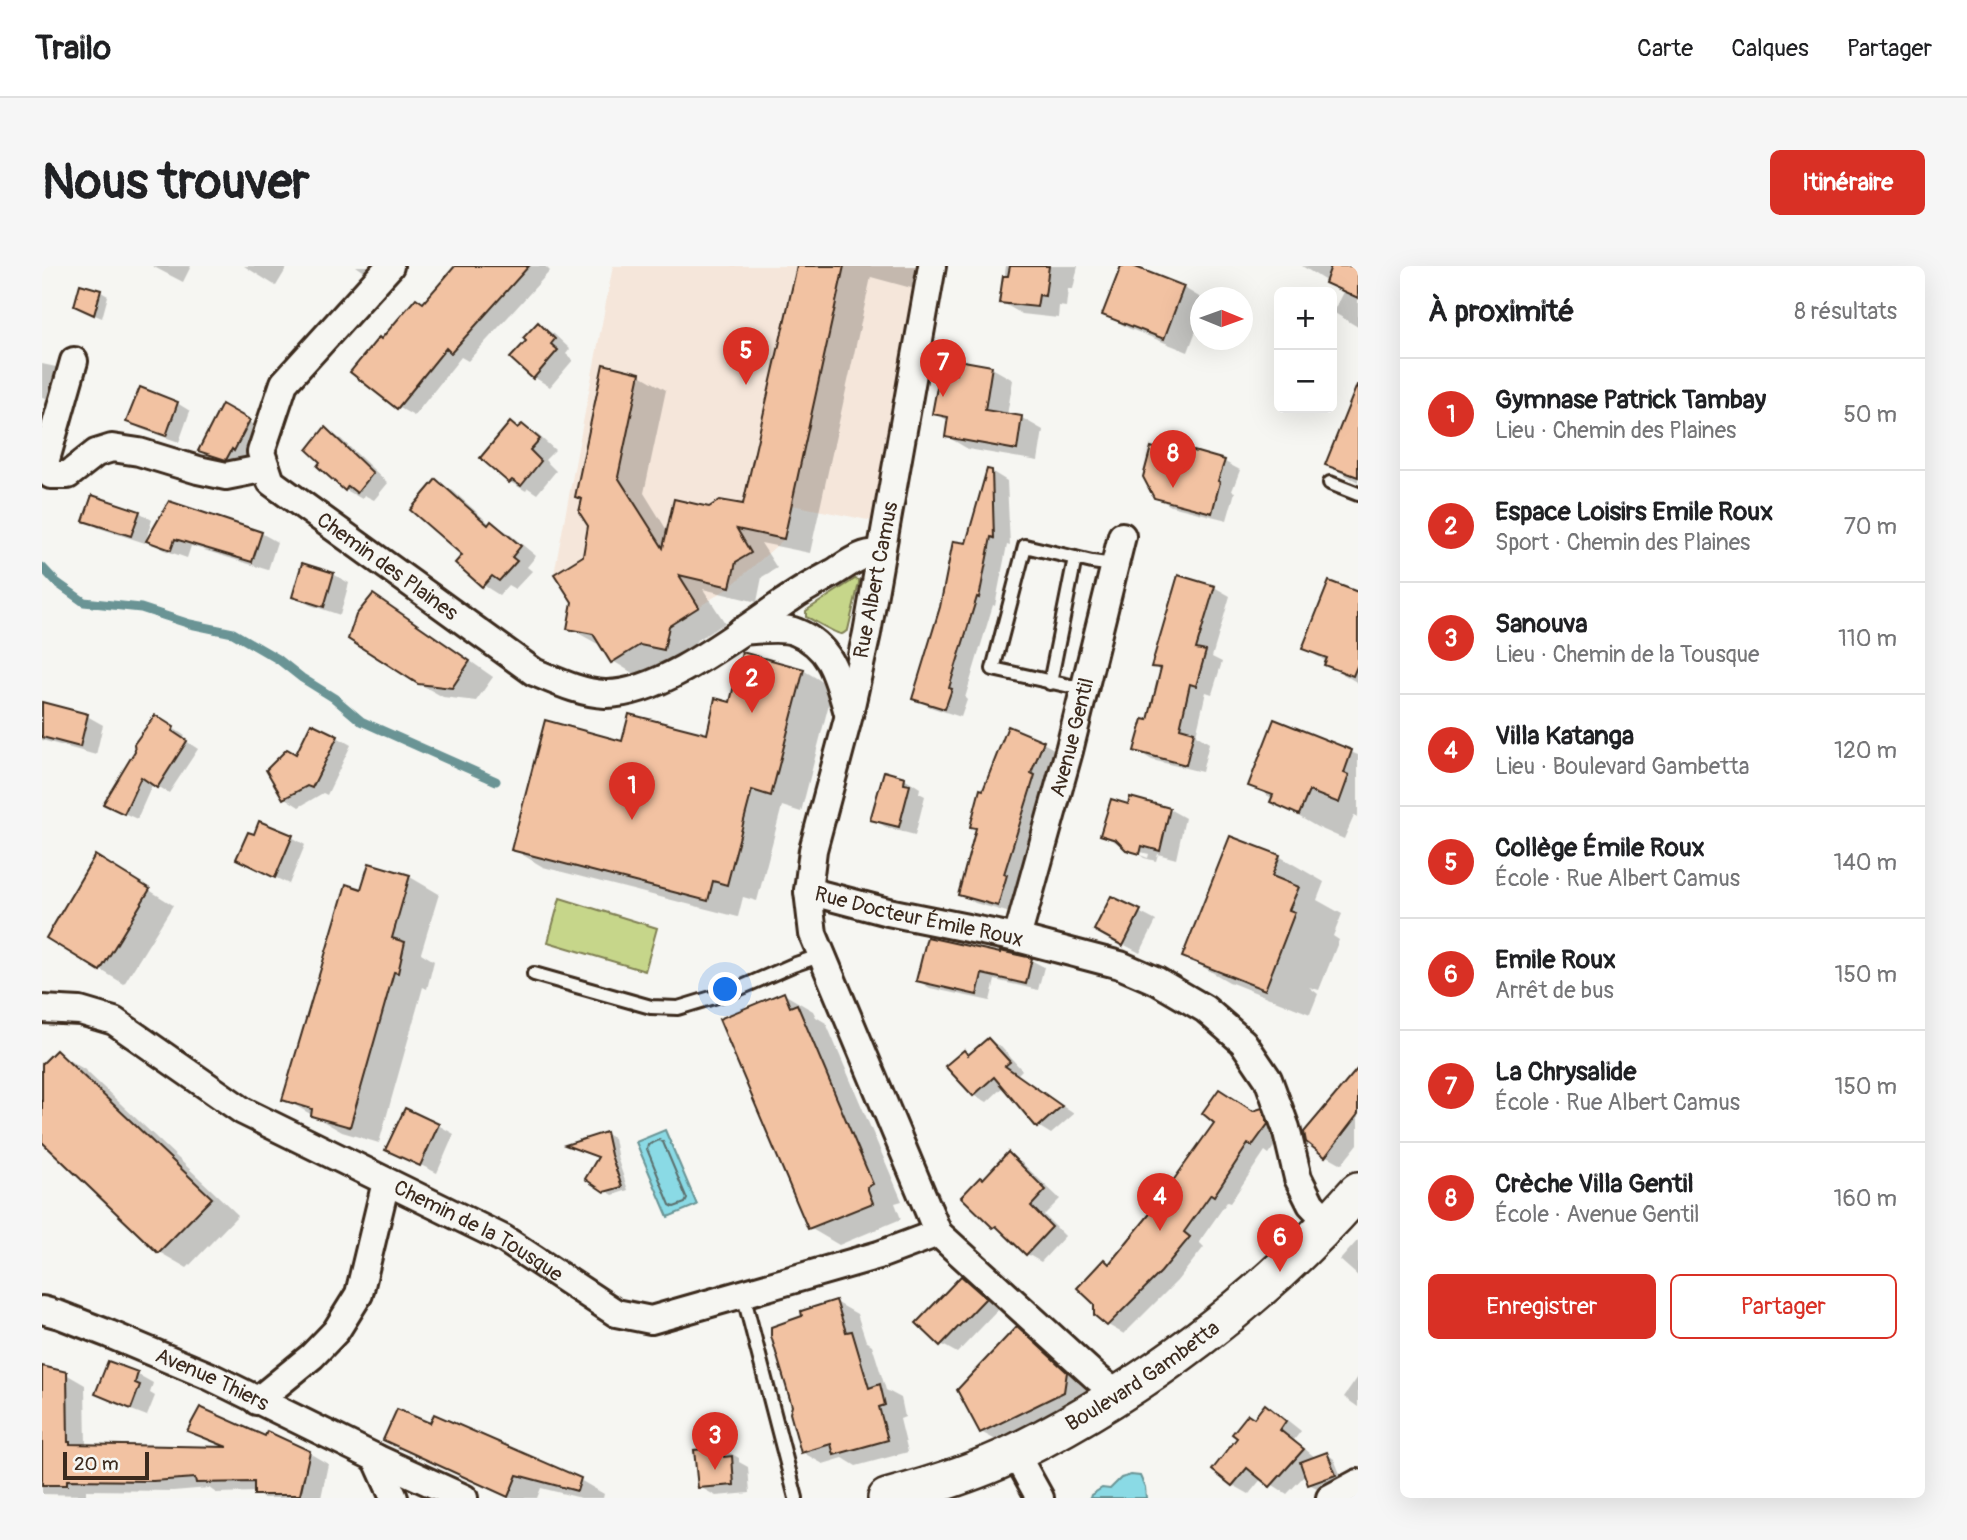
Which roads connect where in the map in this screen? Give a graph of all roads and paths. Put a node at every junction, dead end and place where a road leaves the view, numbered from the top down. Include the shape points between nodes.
1 (390, 266) edge
2 (932, 266) edge
3 (74, 361) dead end
4 (266, 468) junction
5 (1330, 483) dead end
6 (1358, 494) edge
7 (1122, 536) dead end
8 (881, 554) junction
9 (1076, 558) junction
10 (1115, 565) junction
11 (794, 595) junction
12 (741, 631) junction
13 (795, 631) junction
14 (867, 634) junction
15 (827, 653) junction
16 (1050, 682) junction
17 (1084, 689) junction
18 (849, 715) junction
19 (808, 891) junction
20 (1017, 938) junction
21 (822, 955) junction
22 (534, 974) dead end
23 (42, 1009) edge
24 (386, 1182) junction
25 (1358, 1191) edge
26 (1329, 1223) junction
27 (938, 1233) junction
28 (743, 1294) junction
29 (42, 1310) edge
30 (1118, 1395) junction
31 (257, 1401) junction
32 (1016, 1453) junction
33 (376, 1458) junction
34 (1358, 1483) edge
35 (394, 1498) edge
36 (464, 1498) edge
37 (796, 1498) edge
38 (887, 1498) edge
39 (1040, 1498) edge
40 (1330, 1498) edge

1 - 4 street via 284,383 261,452
2 - 8 street, Rue Albert Camus
3 - 4 street via 45,463 51,475 68,475 96,453 112,448 226,476
4 - 12 street, Chemin des Plaines via 271,482 510,656 567,685 603,694 650,685
5 - 6 lane
7 - 10 street, Avenue Gentil
8 - 11 street, Chemin des Plaines via 865,554
8 - 14 street, Rue Albert Camus
9 - 10 lane
9 - 16 lane
9 - 16 lane via 1025,546 993,669
10 - 17 street, Avenue Gentil
11 - 12 street, Chemin des Plaines
11 - 13 street via 789,612
12 - 13 street
13 - 15 street
14 - 15 street via 857,648
14 - 18 street, Rue Albert Camus
15 - 18 street
16 - 17 lane
17 - 20 street, Avenue Gentil
18 - 19 street, Rue Albert Camus via 813,850
19 - 20 street, Rue Docteur Émile Roux
19 - 21 street, Rue Docteur Émile Roux via 813,934
20 - 26 street, Rue Docteur Émile Roux via 1120,965 1157,981 1205,1009 1242,1042 1268,1079 1298,1178 1311,1204
21 - 22 lane via 678,1008 651,1007
21 - 27 street, Rue Docteur Émile Roux
23 - 24 street, Chemin de la Tousque via 80,1011 114,1021 243,1111
24 - 28 street, Chemin de la Tousque via 504,1239 617,1313 651,1320
24 - 31 street via 359,1294 336,1331
25 - 26 main road, Boulevard Gambetta
26 - 30 main road, Boulevard Gambetta via 1236,1308
27 - 28 street, Chemin de la Tousque
27 - 30 street, Rue Docteur Émile Roux
28 - 37 lane
29 - 31 street, Avenue Thiers via 209,1376
30 - 32 main road, Boulevard Gambetta
31 - 33 street, Avenue Thiers
32 - 38 main road, Boulevard Gambetta
32 - 39 street
33 - 35 street
33 - 36 street, Avenue Thiers
34 - 40 street

